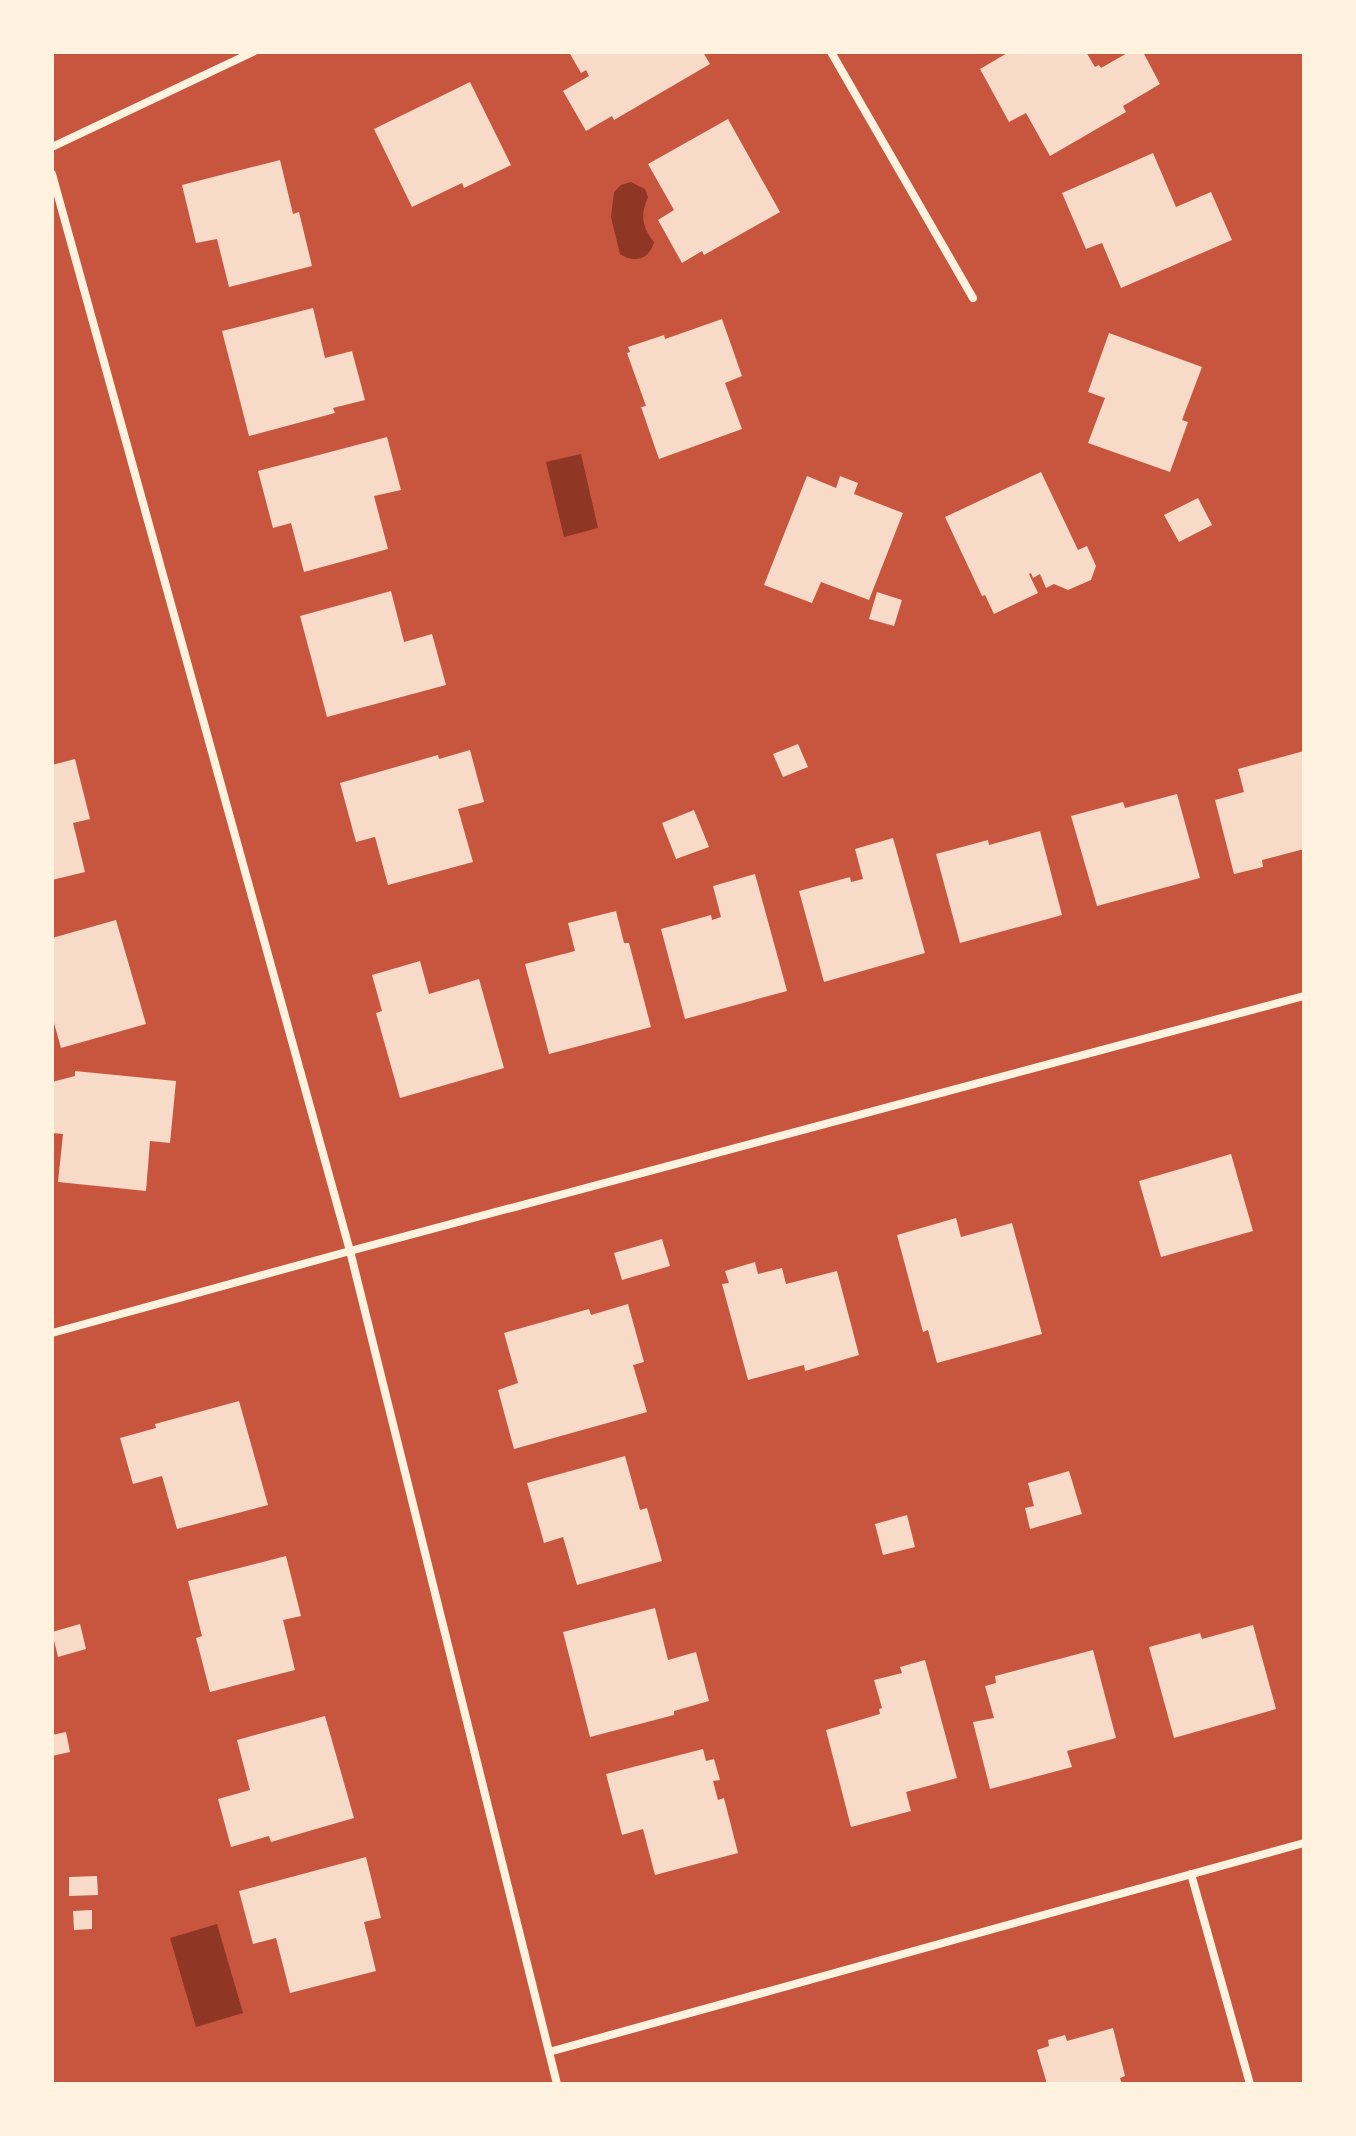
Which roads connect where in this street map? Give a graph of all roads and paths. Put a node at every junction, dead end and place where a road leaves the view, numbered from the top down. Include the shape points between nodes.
1 (253, 52) edge
2 (831, 52) edge
3 (52, 147) edge
4 (52, 174) edge
5 (973, 298) dead end
6 (1304, 996) edge
7 (350, 1251) junction
8 (52, 1333) edge
9 (1304, 1843) edge
10 (1191, 1874) junction
11 (549, 2052) junction
12 (557, 2084) edge
13 (1250, 2084) edge

1 - 3 street
2 - 5 street
4 - 7 street
6 - 7 street
7 - 8 street
7 - 11 street
9 - 10 street
10 - 11 street
10 - 13 street
11 - 12 street

